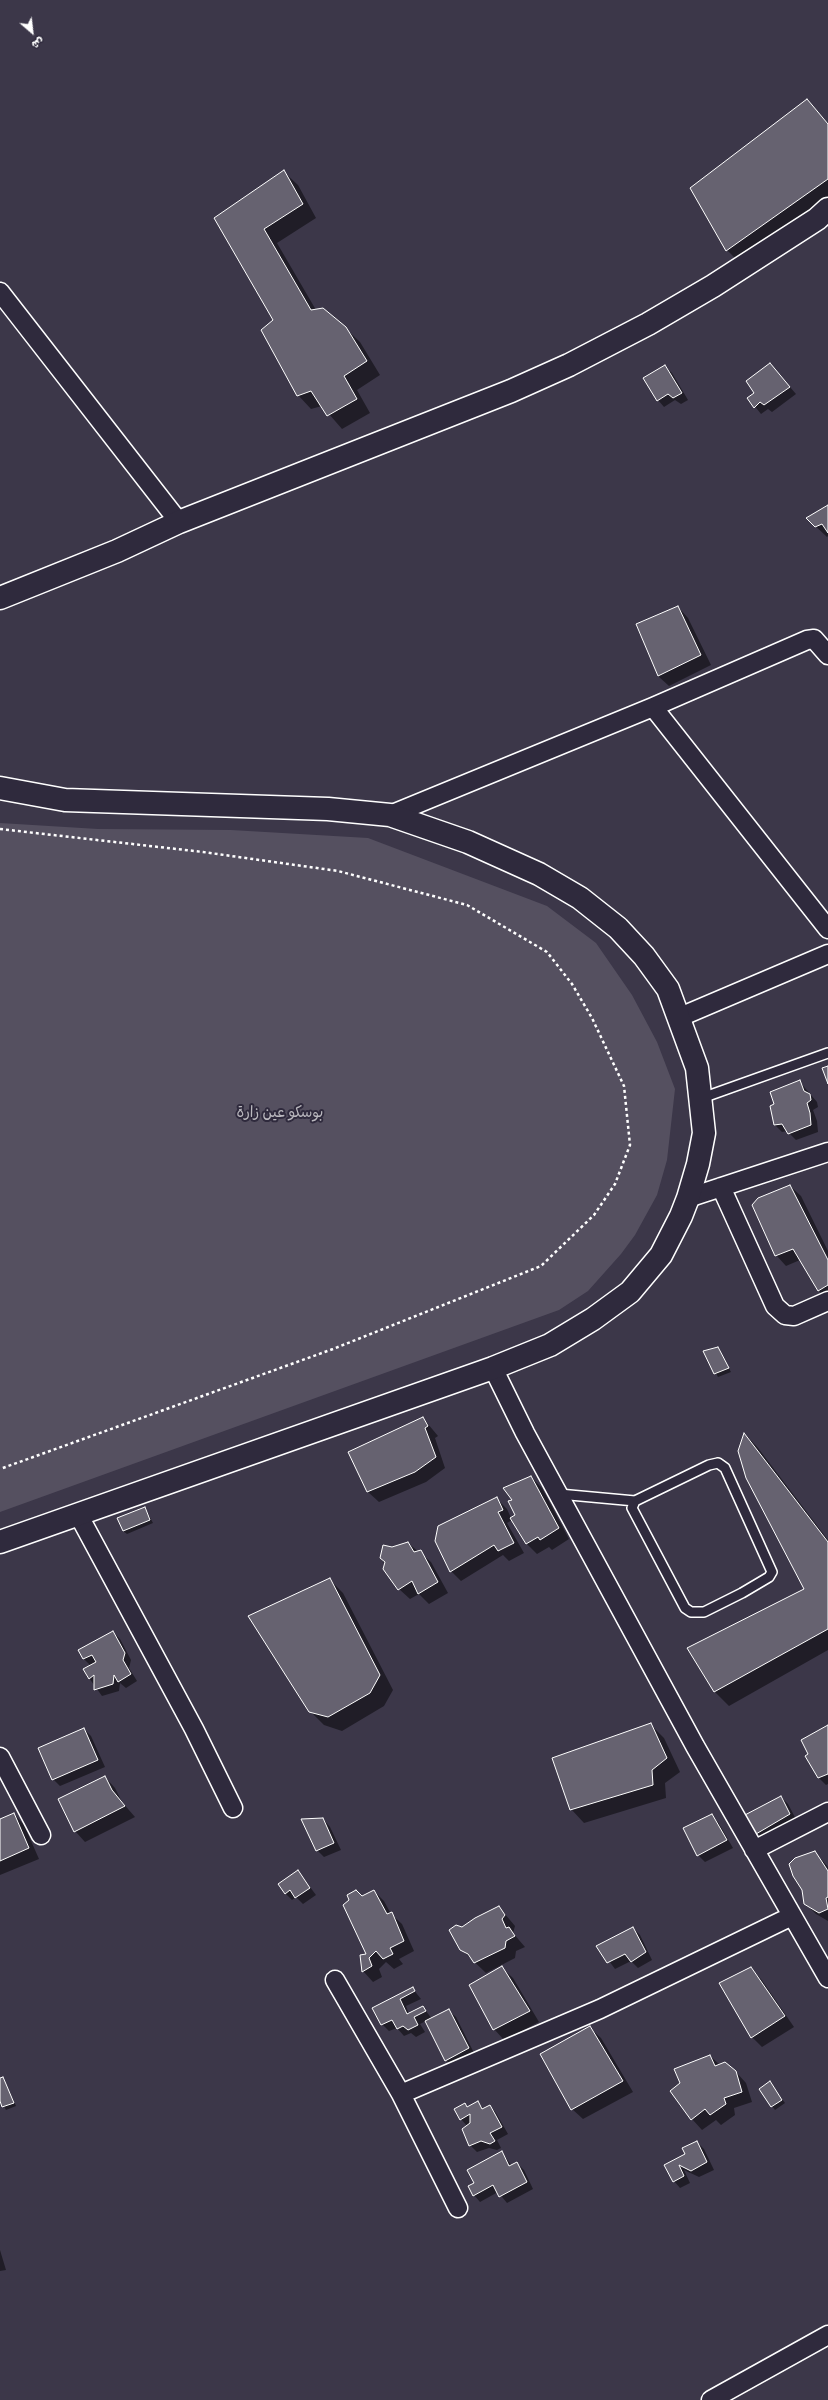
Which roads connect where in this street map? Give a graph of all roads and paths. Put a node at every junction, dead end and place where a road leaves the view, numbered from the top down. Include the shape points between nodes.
1 (828, 209) edge
2 (0, 292) edge
3 (179, 522) junction
4 (0, 598) edge
5 (828, 655) edge
6 (653, 707) junction
7 (0, 788) edge
8 (390, 815) junction
9 (0, 829) edge
10 (828, 929) edge
11 (828, 954) edge
12 (680, 1017) junction
13 (828, 1053) edge
14 (702, 1098) junction
15 (828, 1152) edge
16 (721, 1187) junction
17 (688, 1198) junction
18 (828, 1301) edge
19 (493, 1368) junction
20 (0, 1469) edge
21 (559, 1494) junction
22 (635, 1501) junction
23 (78, 1514) junction
24 (0, 1542) edge
25 (0, 1757) edge
26 (233, 1808) dead end
27 (828, 1812) edge
28 (41, 1835) dead end
29 (754, 1850) junction
30 (792, 1916) junction
31 (828, 1978) edge
32 (335, 1980) dead end
33 (401, 2094) junction
34 (458, 2208) dead end
35 (828, 2334) edge
36 (711, 2400) edge

1 - 3 main road via 817,219 713,286 570,365 511,391
2 - 3 street
3 - 4 main road via 117,551
5 - 6 street via 814,639 807,640
6 - 8 street
6 - 10 street
7 - 8 main road via 65,800 328,809
8 - 12 main road via 505,857 580,898 618,928 644,956 668,990
9 - 20 path via 203,852 338,872 467,905 546,952 572,984 592,1018 624,1086 630,1145 615,1184 594,1215 541,1266 333,1349
11 - 12 street
12 - 14 main road via 697,1068
13 - 14 lane
14 - 17 main road via 704,1133
15 - 16 street
16 - 17 street
16 - 18 street via 775,1306 786,1315 794,1316
17 - 19 main road via 661,1255 630,1292 593,1319 550,1345
19 - 21 street
19 - 23 main road
21 - 22 lane
21 - 29 street
22 - 22 lane via 632,1508 634,1515 686,1608 691,1612 704,1612 762,1581 772,1572 725,1468 718,1463
23 - 24 main road
23 - 26 street via 194,1729
25 - 28 street
27 - 29 street
29 - 30 street
30 - 31 street
30 - 33 street via 600,2009
32 - 33 street
33 - 34 street
35 - 36 street

